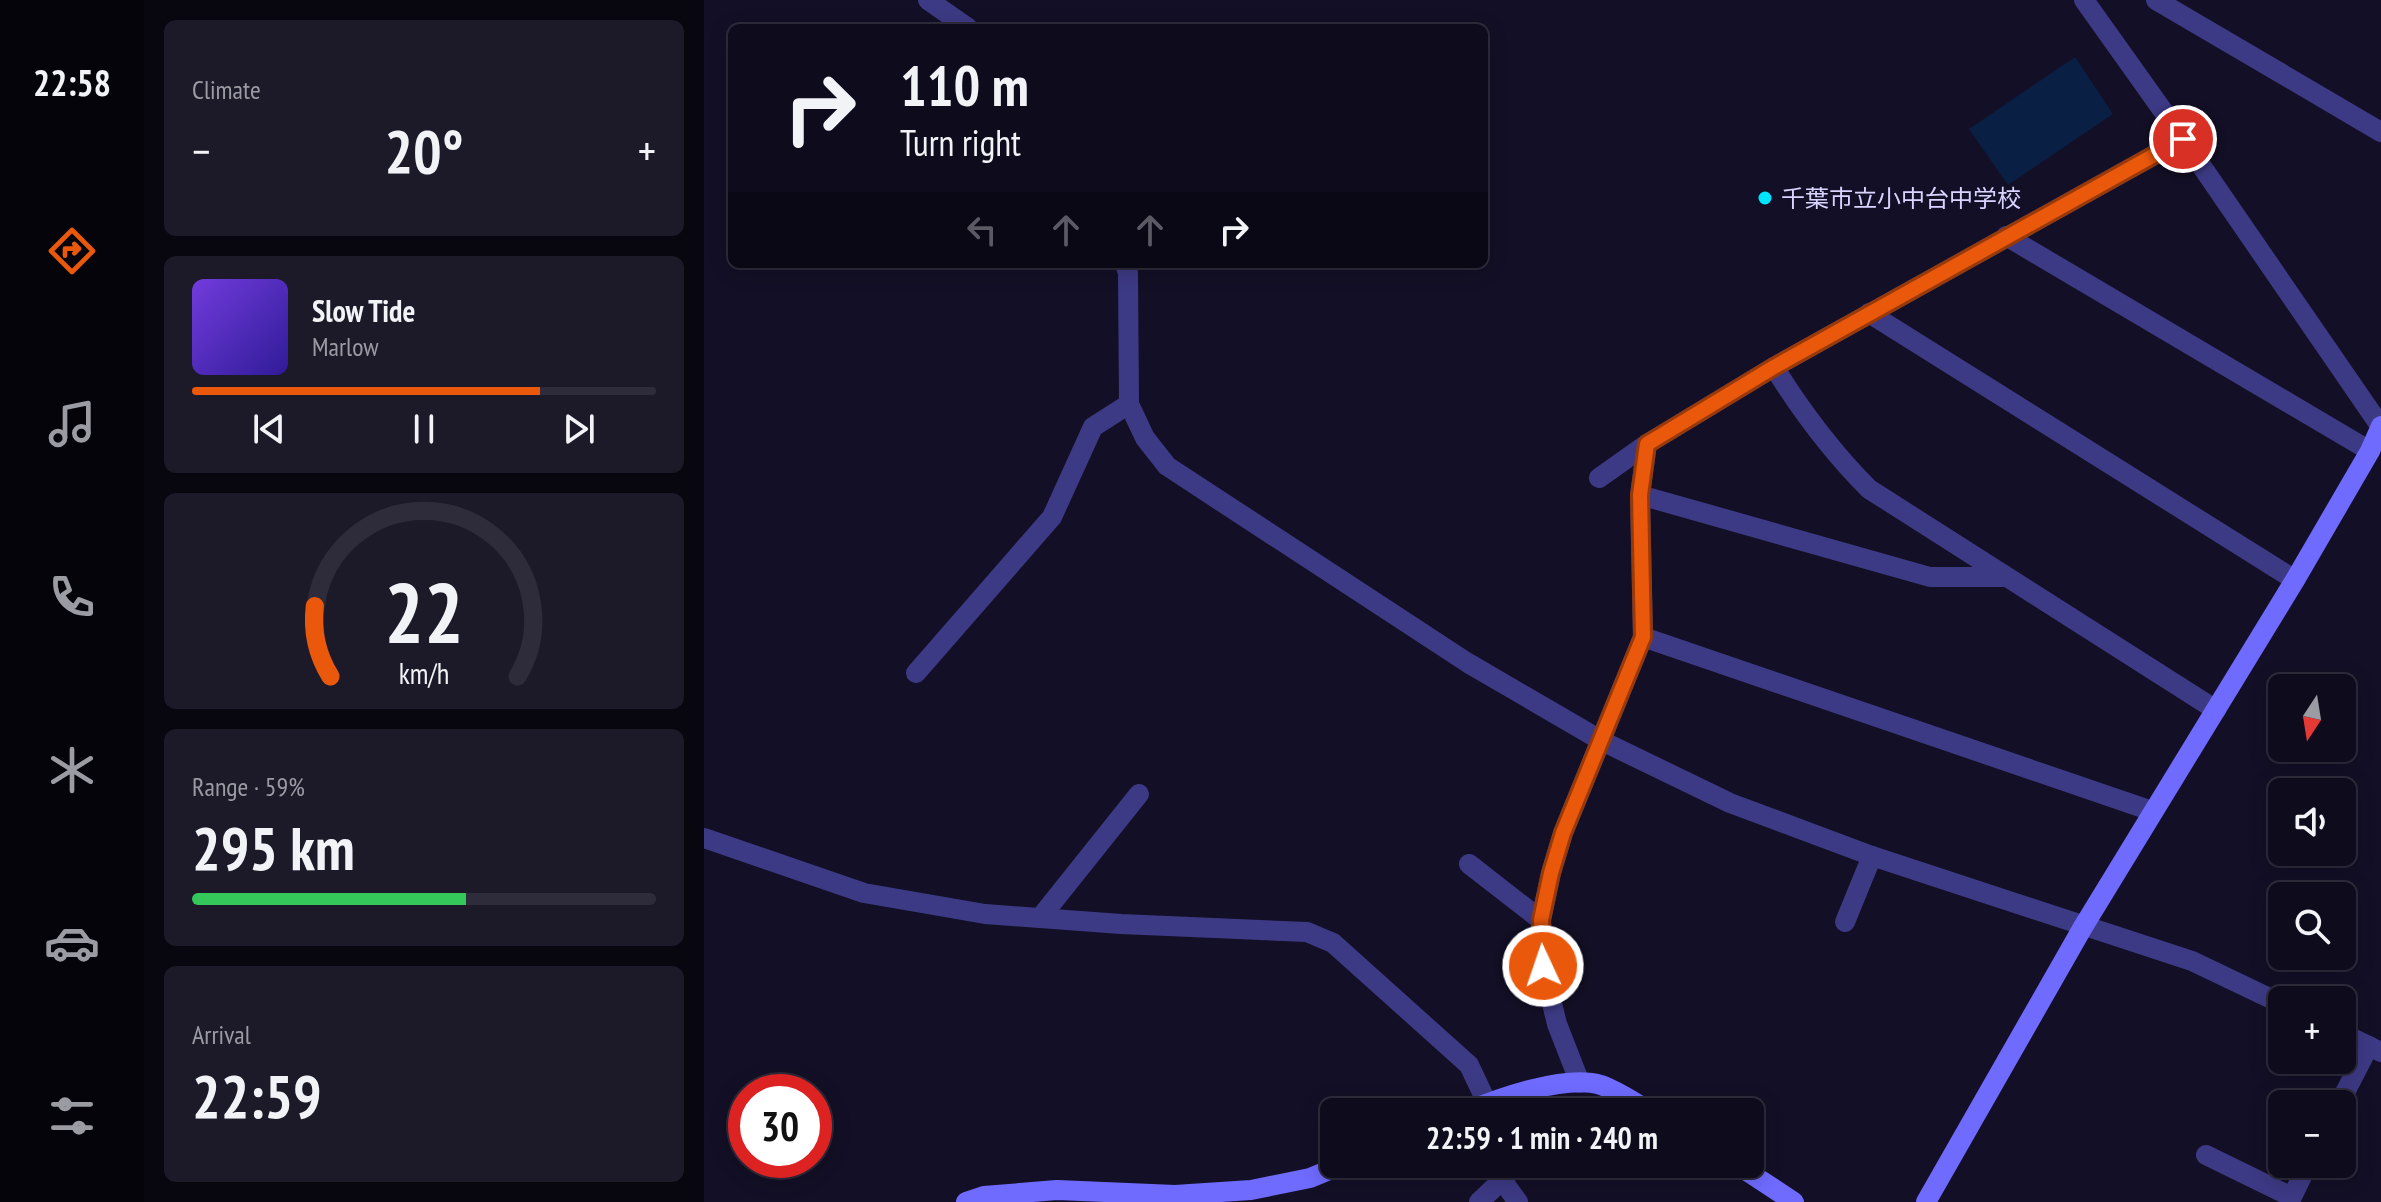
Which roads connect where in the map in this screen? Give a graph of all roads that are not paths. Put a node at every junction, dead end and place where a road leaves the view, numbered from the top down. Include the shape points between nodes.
1 (928, 0) edge
2 (2084, 0) edge
3 (2156, 0) edge
4 (962, 24) edge
5 (2381, 132) edge
6 (2183, 139) junction
7 (2006, 236) junction
8 (1126, 268) edge
9 (1869, 313) junction
10 (1774, 367) junction
11 (1129, 404) junction
12 (2381, 426) edge
13 (1647, 444) junction
14 (2370, 451) junction
15 (1599, 478) dead end
16 (1640, 495) junction
17 (2004, 577) junction
18 (2295, 580) junction
19 (1643, 637) junction
20 (916, 673) dead end
21 (2216, 710) junction
22 (1602, 741) junction
23 (1139, 794) dead end
24 (2152, 811) junction
25 (704, 838) edge
26 (1872, 856) junction
27 (1469, 864) dead end
28 (1040, 918) junction
29 (1541, 920) junction
30 (1845, 922) dead end
31 (2083, 927) junction
32 (2268, 997) edge
33 (2356, 1040) edge
34 (2375, 1049) edge
35 (1580, 1083) junction
36 (2348, 1090) edge
37 (1484, 1098) edge
38 (1510, 1098) edge
39 (1624, 1098) edge
40 (2206, 1155) dead end
41 (1320, 1174) edge
42 (1496, 1178) edge
43 (1504, 1178) edge
44 (1757, 1178) edge
45 (2301, 1178) edge
46 (1022, 1198) edge
47 (966, 1202) edge
48 (1479, 1202) edge
49 (1518, 1202) edge
50 (1794, 1202) edge
51 (1926, 1202) edge

1 - 4 street
2 - 6 street
3 - 5 street
6 - 7 street
6 - 12 street
7 - 9 street
7 - 14 street
8 - 11 street
9 - 10 street
9 - 18 street
10 - 13 street
10 - 17 street via 1838,459 1869,489
11 - 20 street via 1093,427 1052,517
11 - 22 street via 1145,438 1167,466 1468,663
12 - 14 street
13 - 15 street
13 - 16 street
14 - 18 street
16 - 17 street via 1930,577
16 - 19 street
17 - 21 street
18 - 21 street
19 - 22 street
19 - 24 street
21 - 24 street
22 - 26 street via 1730,803
22 - 29 street via 1563,833
23 - 28 street
24 - 31 street
25 - 28 street via 864,893
26 - 30 street
26 - 31 street
27 - 29 street
28 - 37 street via 1307,932 1333,943 1469,1065
29 - 35 street via 1543,966 1557,1024
31 - 32 street via 2192,961
31 - 51 street
33 - 34 street
34 - 36 street
35 - 38 street via 1533,1088
35 - 39 street via 1599,1085
40 - 45 street via 2292,1197
41 - 46 street via 1251,1190 1175,1195 1057,1190
42 - 48 street
43 - 49 street
44 - 50 street
46 - 47 street via 984,1196

